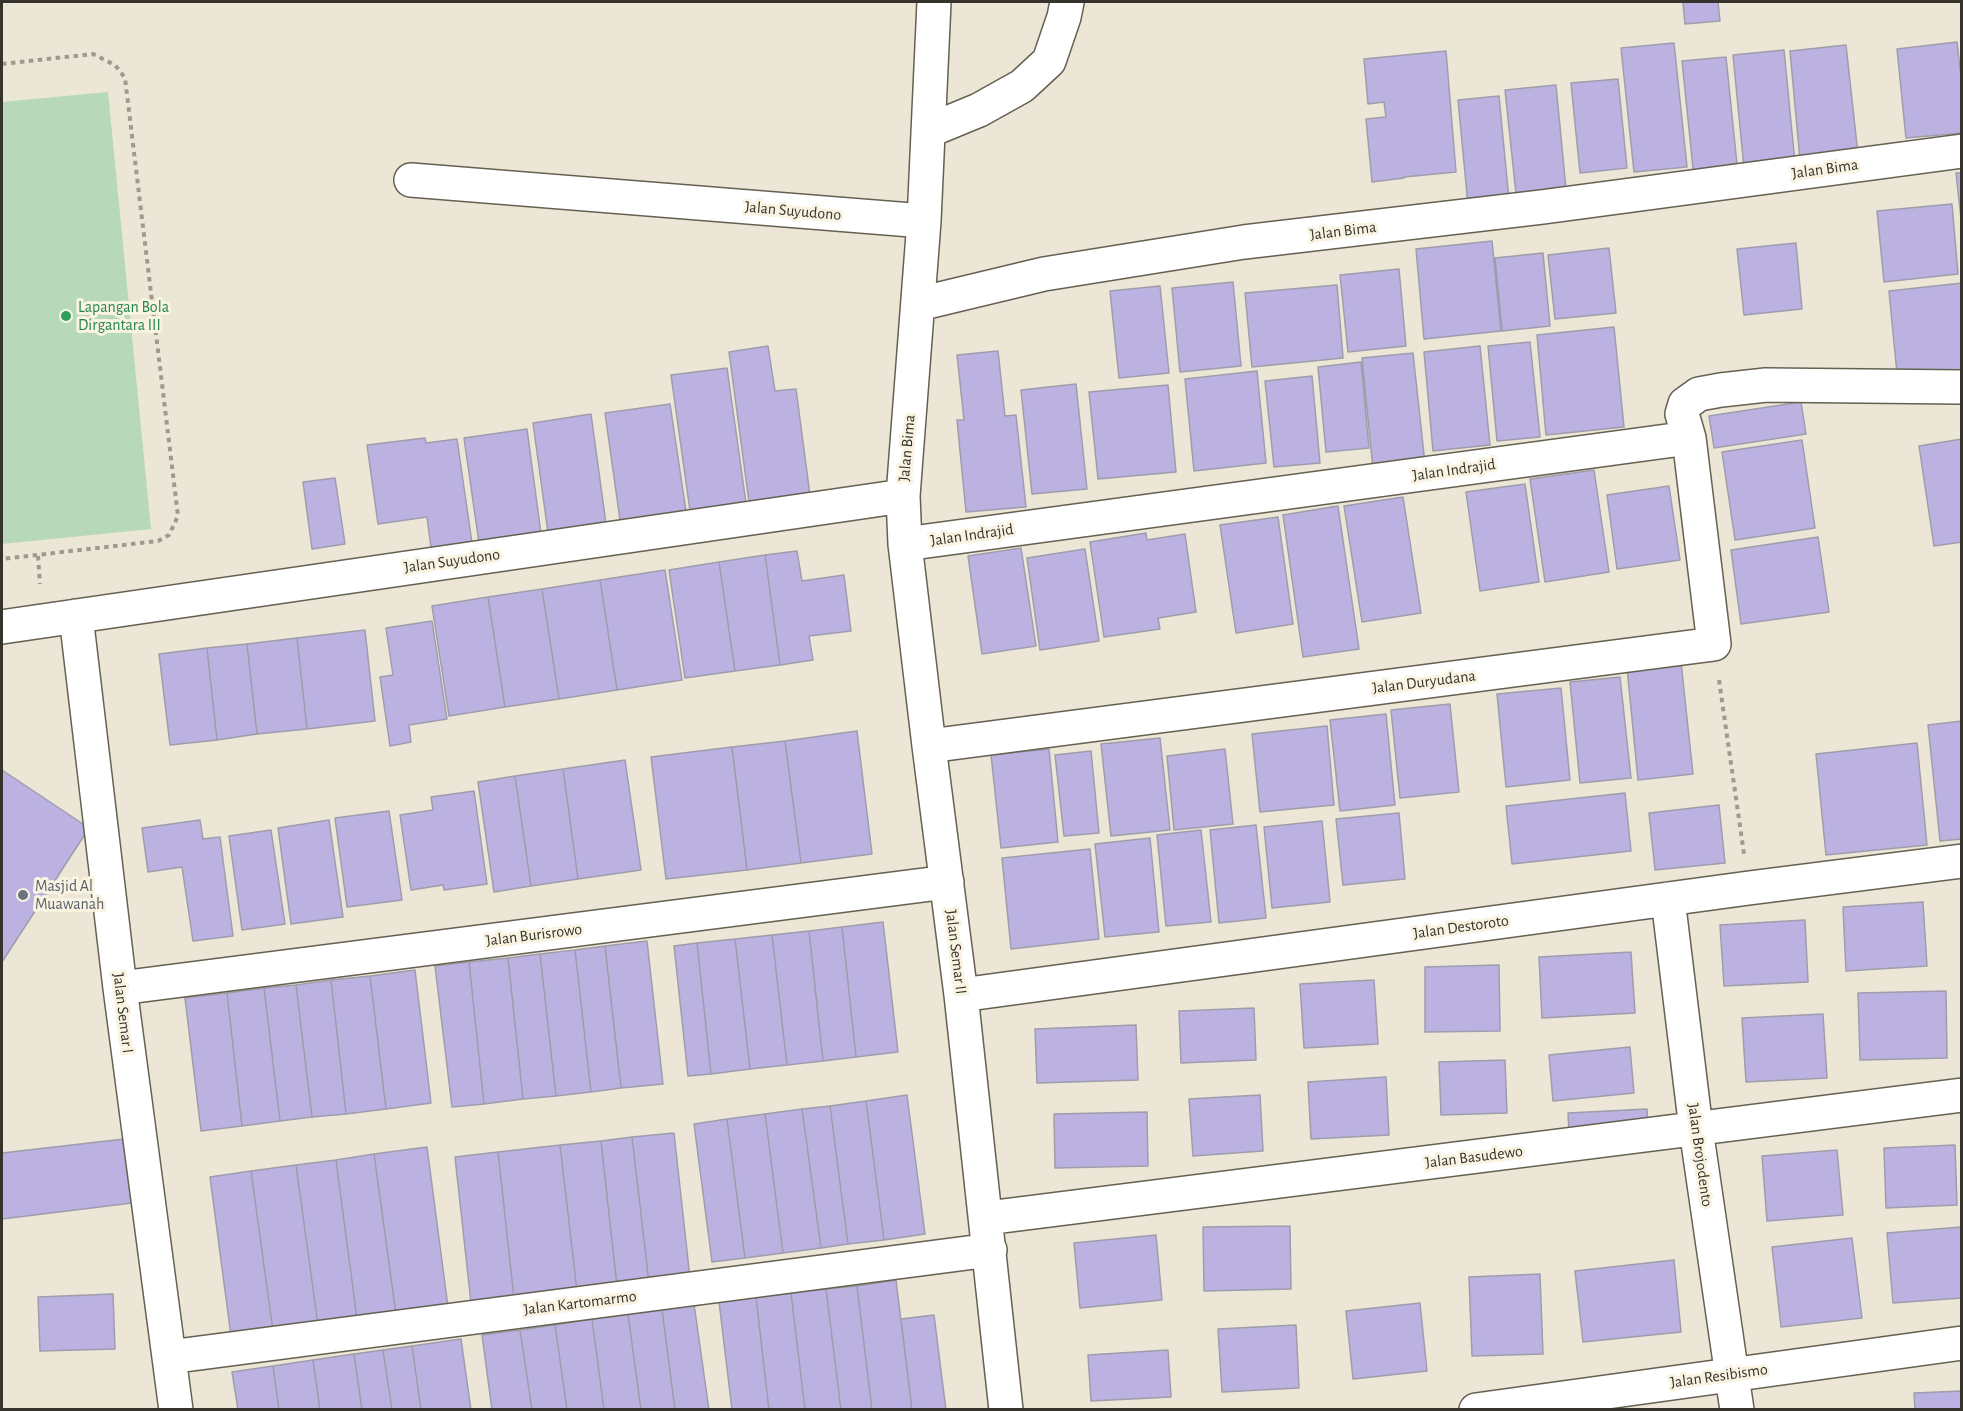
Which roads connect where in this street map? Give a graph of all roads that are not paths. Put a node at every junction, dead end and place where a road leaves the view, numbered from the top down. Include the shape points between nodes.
1 (934, 2) edge
2 (1067, 2) edge
3 (928, 131) junction
4 (1962, 151) edge
5 (411, 180) dead end
6 (924, 221) junction
7 (919, 304) junction
8 (1962, 387) edge
9 (1689, 438) junction
10 (903, 496) junction
11 (905, 544) junction
12 (76, 616) junction
13 (2, 627) edge
14 (929, 746) junction
15 (1962, 861) edge
16 (947, 882) junction
17 (1668, 899) junction
18 (120, 988) junction
19 (962, 995) junction
20 (1962, 1095) edge
21 (1696, 1128) junction
22 (988, 1234) junction
23 (1962, 1343) edge
24 (169, 1357) junction
25 (1731, 1374) junction
26 (176, 1410) edge
27 (1006, 1410) edge
28 (1476, 1410) edge
29 (1737, 1410) edge

1 - 3 street
2 - 3 street via 1050,61 1022,86 979,110
3 - 6 street
4 - 7 street, Jalan Bima via 1244,242 1044,274
5 - 6 street, Jalan Suyudono
6 - 7 street
7 - 10 street, Jalan Bima
8 - 9 street via 1766,385 1699,394 1685,404 1682,414
9 - 11 street, Jalan Indrajid
9 - 14 street, Jalan Duryudana via 1714,644
10 - 11 street, Jalan Semar II
10 - 12 street, Jalan Suyudono
11 - 14 street, Jalan Semar II
12 - 13 street, Jalan Suyudono
12 - 18 street, Jalan Semar I
14 - 16 street, Jalan Semar II
15 - 17 street, Jalan Destoroto
16 - 18 street, Jalan Burisrowo
16 - 19 street, Jalan Semar II
17 - 19 street, Jalan Destoroto
17 - 21 street, Jalan Brojodento
18 - 24 street, Jalan Semar I
19 - 22 street, Jalan Semar II
20 - 21 street, Jalan Basudewo
21 - 22 street, Jalan Basudewo
21 - 25 street, Jalan Brojodento
22 - 24 street, Jalan Kartomarmo
22 - 27 street, Jalan Semar II
23 - 25 street, Jalan Resibismo
24 - 26 street, Jalan Semar I
25 - 28 street, Jalan Resibismo
25 - 29 street, Jalan Brojodento

